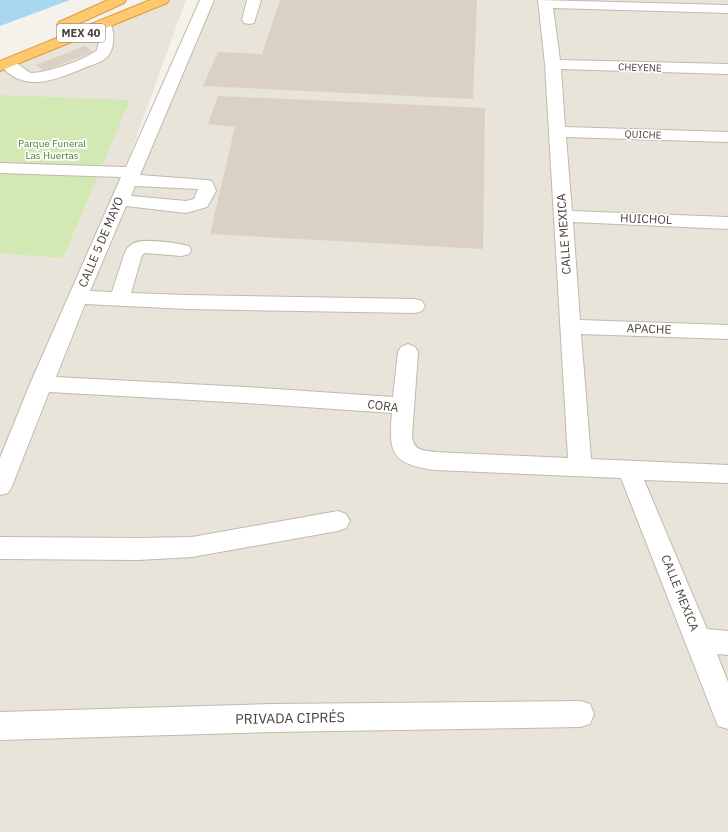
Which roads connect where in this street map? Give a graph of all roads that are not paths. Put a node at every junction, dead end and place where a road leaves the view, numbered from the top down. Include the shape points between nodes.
1 (119, 0) edge
2 (162, 0) edge
3 (206, 0) edge
4 (254, 0) edge
5 (546, 2) edge
6 (728, 9) edge
7 (249, 20) dead end
8 (104, 24) junction
9 (2, 61) edge
10 (553, 64) junction
11 (728, 69) edge
12 (557, 132) junction
13 (728, 137) edge
14 (0, 168) edge
15 (130, 176) junction
16 (119, 200) junction
17 (563, 216) junction
18 (728, 223) edge
19 (182, 250) dead end
20 (78, 297) junction
21 (119, 299) junction
22 (415, 306) dead end
23 (571, 327) junction
24 (728, 332) edge
25 (408, 352) dead end
26 (41, 384) junction
27 (404, 406) junction
28 (580, 468) junction
29 (629, 471) junction
30 (728, 474) edge
31 (0, 486) edge
32 (338, 521) dead end
33 (0, 548) edge
34 (699, 642) junction
35 (728, 643) edge
36 (580, 714) dead end
37 (728, 716) edge
38 (0, 726) edge

1 - 9 highway, MEX 40
2 - 8 highway, MEX 40
3 - 15 street, CALLE 5 DE MAYO
4 - 7 street
5 - 6 street
5 - 10 street, CALLE MEXICA
8 - 9 highway, MEX 40
8 - 9 street via 105,51 49,75 38,78 23,76
10 - 11 street, CHEYENE
10 - 12 street, CALLE MEXICA
12 - 13 street, QUICHE
12 - 17 street, CALLE MEXICA
14 - 15 street
15 - 16 street, CALLE 5 DE MAYO
15 - 16 street via 206,185 207,191 201,204 194,206
16 - 20 street, CALLE 5 DE MAYO
17 - 18 street, HUICHOL
17 - 23 street, CALLE MEXICA
19 - 21 street via 141,247 134,252
20 - 21 street
20 - 26 street, CALLE 5 DE MAYO
21 - 22 street via 195,303
23 - 24 street, APACHE
23 - 28 street, CALLE MEXICA
25 - 27 street
26 - 27 street, CORA
26 - 31 street, CALLE 5 DE MAYO
27 - 28 street, CORA via 402,446 407,454 419,459
28 - 29 street, CORA
29 - 30 street, CORA
29 - 34 street, CALLE MEXICA
32 - 33 street via 192,547
34 - 35 street
34 - 37 street, CALLE MEXICA
36 - 38 street, PRIVADA CIPRÉS via 272,718

